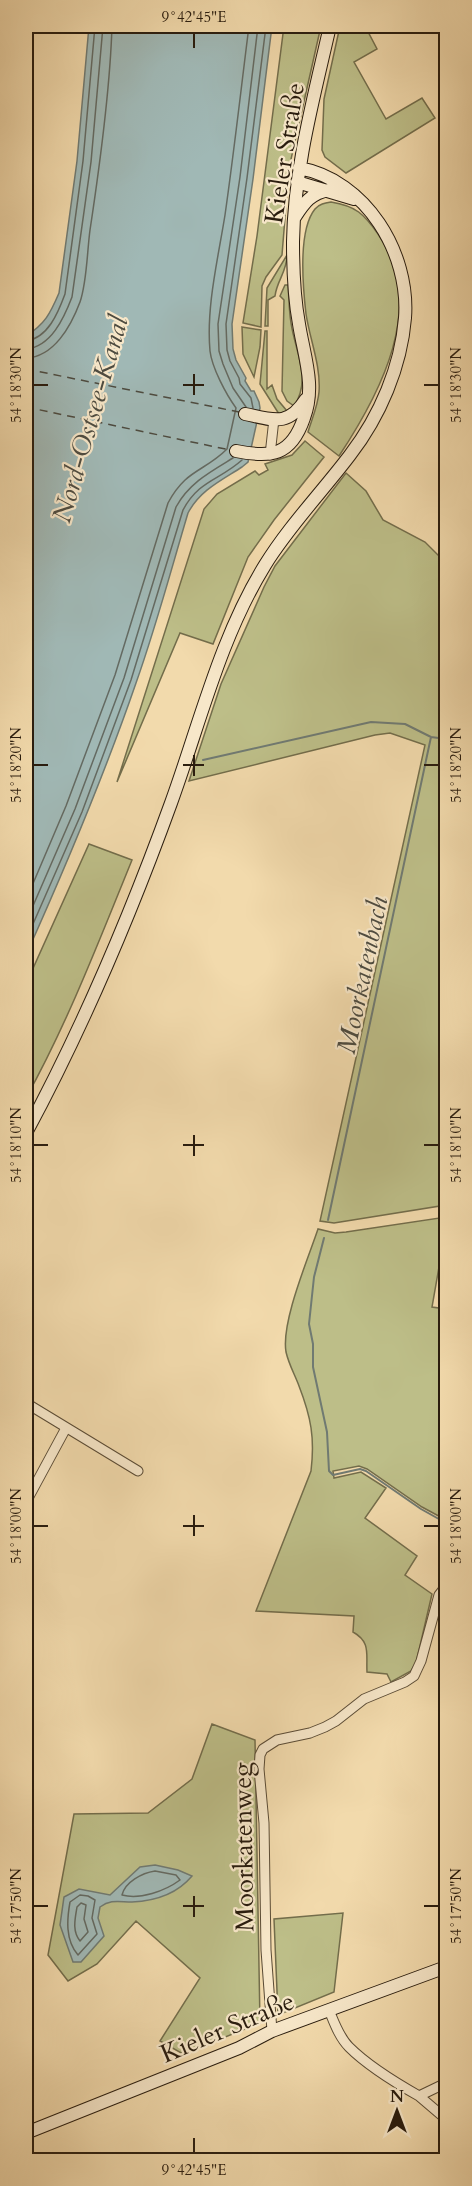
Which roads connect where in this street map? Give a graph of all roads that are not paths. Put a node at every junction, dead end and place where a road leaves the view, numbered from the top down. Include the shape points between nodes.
1 (330, 26) edge
2 (299, 168) junction
3 (297, 182) junction
4 (330, 190) junction
5 (360, 202) junction
6 (294, 218) junction
7 (308, 395) junction
8 (246, 414) dead end
9 (274, 419) junction
10 (236, 451) dead end
11 (270, 455) junction
12 (26, 1133) edge
13 (26, 1403) edge
14 (66, 1428) junction
15 (138, 1471) dead end
16 (26, 1502) edge
17 (447, 1586) edge
18 (447, 1967) edge
19 (329, 2010) junction
20 (272, 2031) junction
21 (447, 2084) edge
22 (419, 2096) junction
23 (447, 2119) edge
24 (26, 2133) edge

1 - 2 main road, Kieler Straße
2 - 3 main road, Kieler Straße
2 - 5 main road via 316,171 344,185
3 - 4 main road
3 - 6 main road, Kieler Straße
4 - 5 main road
4 - 6 main road via 310,197
5 - 12 main road via 389,239 401,266 405,317 394,372 351,454 284,537 248,596 211,686 123,930
6 - 7 main road, Kieler Straße via 294,276 298,322 309,370
7 - 9 main road via 293,416
7 - 11 main road, Kieler Straße via 305,417 297,433 288,446
8 - 9 main road
9 - 11 street
10 - 11 main road
13 - 14 street
14 - 15 street
14 - 16 street
17 - 20 street, Moorkatenweg via 439,1595 414,1676 364,1699 325,1727 277,1740 260,1755
18 - 19 main road, Kieler Straße
19 - 20 main road, Kieler Straße
19 - 22 street via 348,2046
20 - 24 main road, Kieler Straße via 239,2048
21 - 22 street
22 - 23 street

